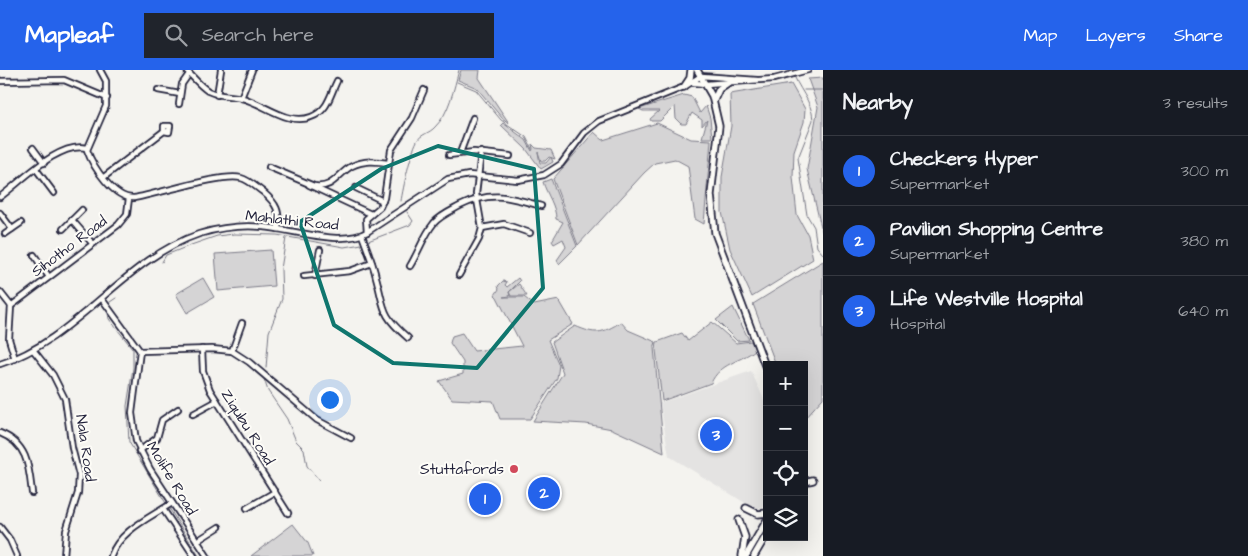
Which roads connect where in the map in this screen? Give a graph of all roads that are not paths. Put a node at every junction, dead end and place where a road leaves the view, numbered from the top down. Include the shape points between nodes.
1 (100, 70) edge
2 (220, 70) edge
3 (252, 70) edge
4 (691, 70) edge
5 (697, 70) edge
6 (808, 70) edge
7 (188, 72) edge
8 (701, 76) junction
9 (757, 80) junction
10 (0, 81) edge
11 (337, 82) dead end
12 (729, 82) junction
13 (693, 83) junction
14 (706, 84) junction
15 (684, 87) junction
16 (158, 90) dead end
17 (424, 90) dead end
18 (180, 94) junction
19 (216, 95) junction
20 (107, 98) junction
21 (241, 98) junction
22 (714, 101) junction
23 (179, 104) dead end
24 (472, 118) dead end
25 (164, 132) dead end
26 (33, 148) dead end
27 (86, 148) junction
28 (481, 152) junction
29 (460, 153) junction
30 (449, 156) dead end
31 (510, 156) dead end
32 (388, 163) junction
33 (44, 164) junction
34 (269, 167) dead end
35 (36, 169) junction
36 (478, 176) junction
37 (104, 177) junction
38 (307, 183) junction
39 (356, 188) dead end
40 (54, 193) dead end
41 (0, 197) edge
42 (129, 198) junction
43 (476, 199) junction
44 (383, 201) junction
45 (541, 206) dead end
46 (82, 210) dead end
47 (0, 213) edge
48 (371, 214) junction
49 (72, 220) junction
50 (21, 223) dead end
51 (482, 228) junction
52 (12, 229) junction
53 (63, 229) dead end
54 (278, 229) junction
55 (530, 233) dead end
56 (5, 234) dead end
57 (364, 234) junction
58 (92, 243) junction
59 (320, 250) dead end
60 (34, 255) dead end
61 (372, 263) junction
62 (410, 266) dead end
63 (459, 275) dead end
64 (304, 276) dead end
65 (315, 276) junction
66 (49, 277) junction
67 (0, 292) edge
68 (102, 300) junction
69 (11, 306) junction
70 (242, 323) dead end
71 (408, 338) dead end
72 (202, 349) junction
73 (34, 351) junction
74 (140, 351) junction
75 (232, 351) junction
76 (16, 359) junction
77 (763, 361) edge
78 (0, 364) edge
79 (217, 400) junction
80 (178, 409) dead end
81 (193, 414) dead end
82 (0, 433) edge
83 (351, 438) dead end
84 (139, 450) junction
85 (813, 480) dead end
86 (808, 481) edge
87 (275, 492) junction
88 (32, 493) dead end
89 (172, 504) junction
90 (247, 508) dead end
91 (746, 508) dead end
92 (164, 509) junction
93 (288, 513) dead end
94 (763, 513) edge
95 (739, 520) dead end
96 (763, 526) edge
97 (0, 527) edge
98 (219, 527) dead end
99 (197, 541) junction
100 (763, 541) edge
101 (17, 556) edge
102 (64, 556) edge
103 (111, 556) edge
104 (194, 556) edge
105 (207, 556) edge
106 (744, 556) edge
107 (754, 556) edge

1 - 20 street via 106,81
2 - 19 street
3 - 21 street
4 - 15 main road
5 - 8 main road
6 - 9 street
7 - 18 street
7 - 19 street
8 - 9 street
8 - 13 street, Mahlathi Road
8 - 14 main road
9 - 12 street, Mahlathi Road
10 - 20 street via 64,80
11 - 21 street via 326,105 307,119 290,117
12 - 14 street, Mahlathi Road
12 - 22 main road via 719,89
13 - 14 street, Mahlathi Road
13 - 15 street, Mahlathi Road
14 - 22 main road
15 - 36 street, Mahlathi Road via 598,121 584,133 561,164 544,175 518,180
16 - 18 street
17 - 32 street via 412,118 392,147
18 - 23 street
19 - 21 street
20 - 27 street via 102,118
22 - 77 main road via 719,134 711,195 715,233
24 - 29 street
25 - 37 street
26 - 33 street
27 - 33 street via 68,148
27 - 37 street
28 - 29 street
28 - 31 street
28 - 36 street
29 - 30 street
32 - 38 street via 358,164 349,168 336,182 325,186
32 - 44 street
33 - 35 street
34 - 38 street
35 - 40 street
35 - 41 street
36 - 43 street
36 - 57 street, Mahlathi Road via 458,176 439,183
37 - 42 street via 116,192
38 - 48 street via 315,190
39 - 44 street
42 - 54 street via 240,177 276,205
42 - 58 street, Sihotho Road via 124,220
43 - 45 street via 504,196
43 - 51 street
43 - 62 street via 439,218
44 - 48 street
46 - 49 street
47 - 52 street
48 - 57 street via 365,223
49 - 53 street
49 - 58 street
50 - 52 street
51 - 55 street via 504,224
51 - 63 street
52 - 56 street
54 - 57 street, Mahlathi Road via 339,239
54 - 68 street, Mahlathi Road via 231,227 198,235 159,254
57 - 61 street
58 - 66 street, Sihotho Road
59 - 65 street
60 - 66 street
61 - 65 street via 355,270
61 - 71 street via 384,312
64 - 65 street
66 - 69 street, Sihotho Road
67 - 69 street
68 - 73 street, Mahlathi Road
68 - 74 street
69 - 76 street via 8,332
70 - 75 street
72 - 74 street
72 - 75 street
72 - 79 street, Ziqubu Road via 204,374
73 - 76 street, Mahlathi Road
73 - 102 street, Nala Road via 53,375 65,399 79,475 78,493 66,531
74 - 84 street, Molife Road via 132,421
75 - 83 street via 317,420
76 - 78 street, Mahlathi Road
79 - 81 street
79 - 87 street, Ziqubu Road
80 - 84 street via 162,420 157,438
82 - 88 street via 22,448
84 - 89 street, Molife Road
85 - 86 main road
87 - 90 street
87 - 93 street, Ziqubu Road
89 - 92 street
89 - 99 street, Molife Road
91 - 94 main road
92 - 103 street via 119,540
92 - 104 street
95 - 106 main road via 745,534
96 - 106 main road
97 - 101 street
98 - 99 street
99 - 105 street, Molife Road
100 - 107 main road

